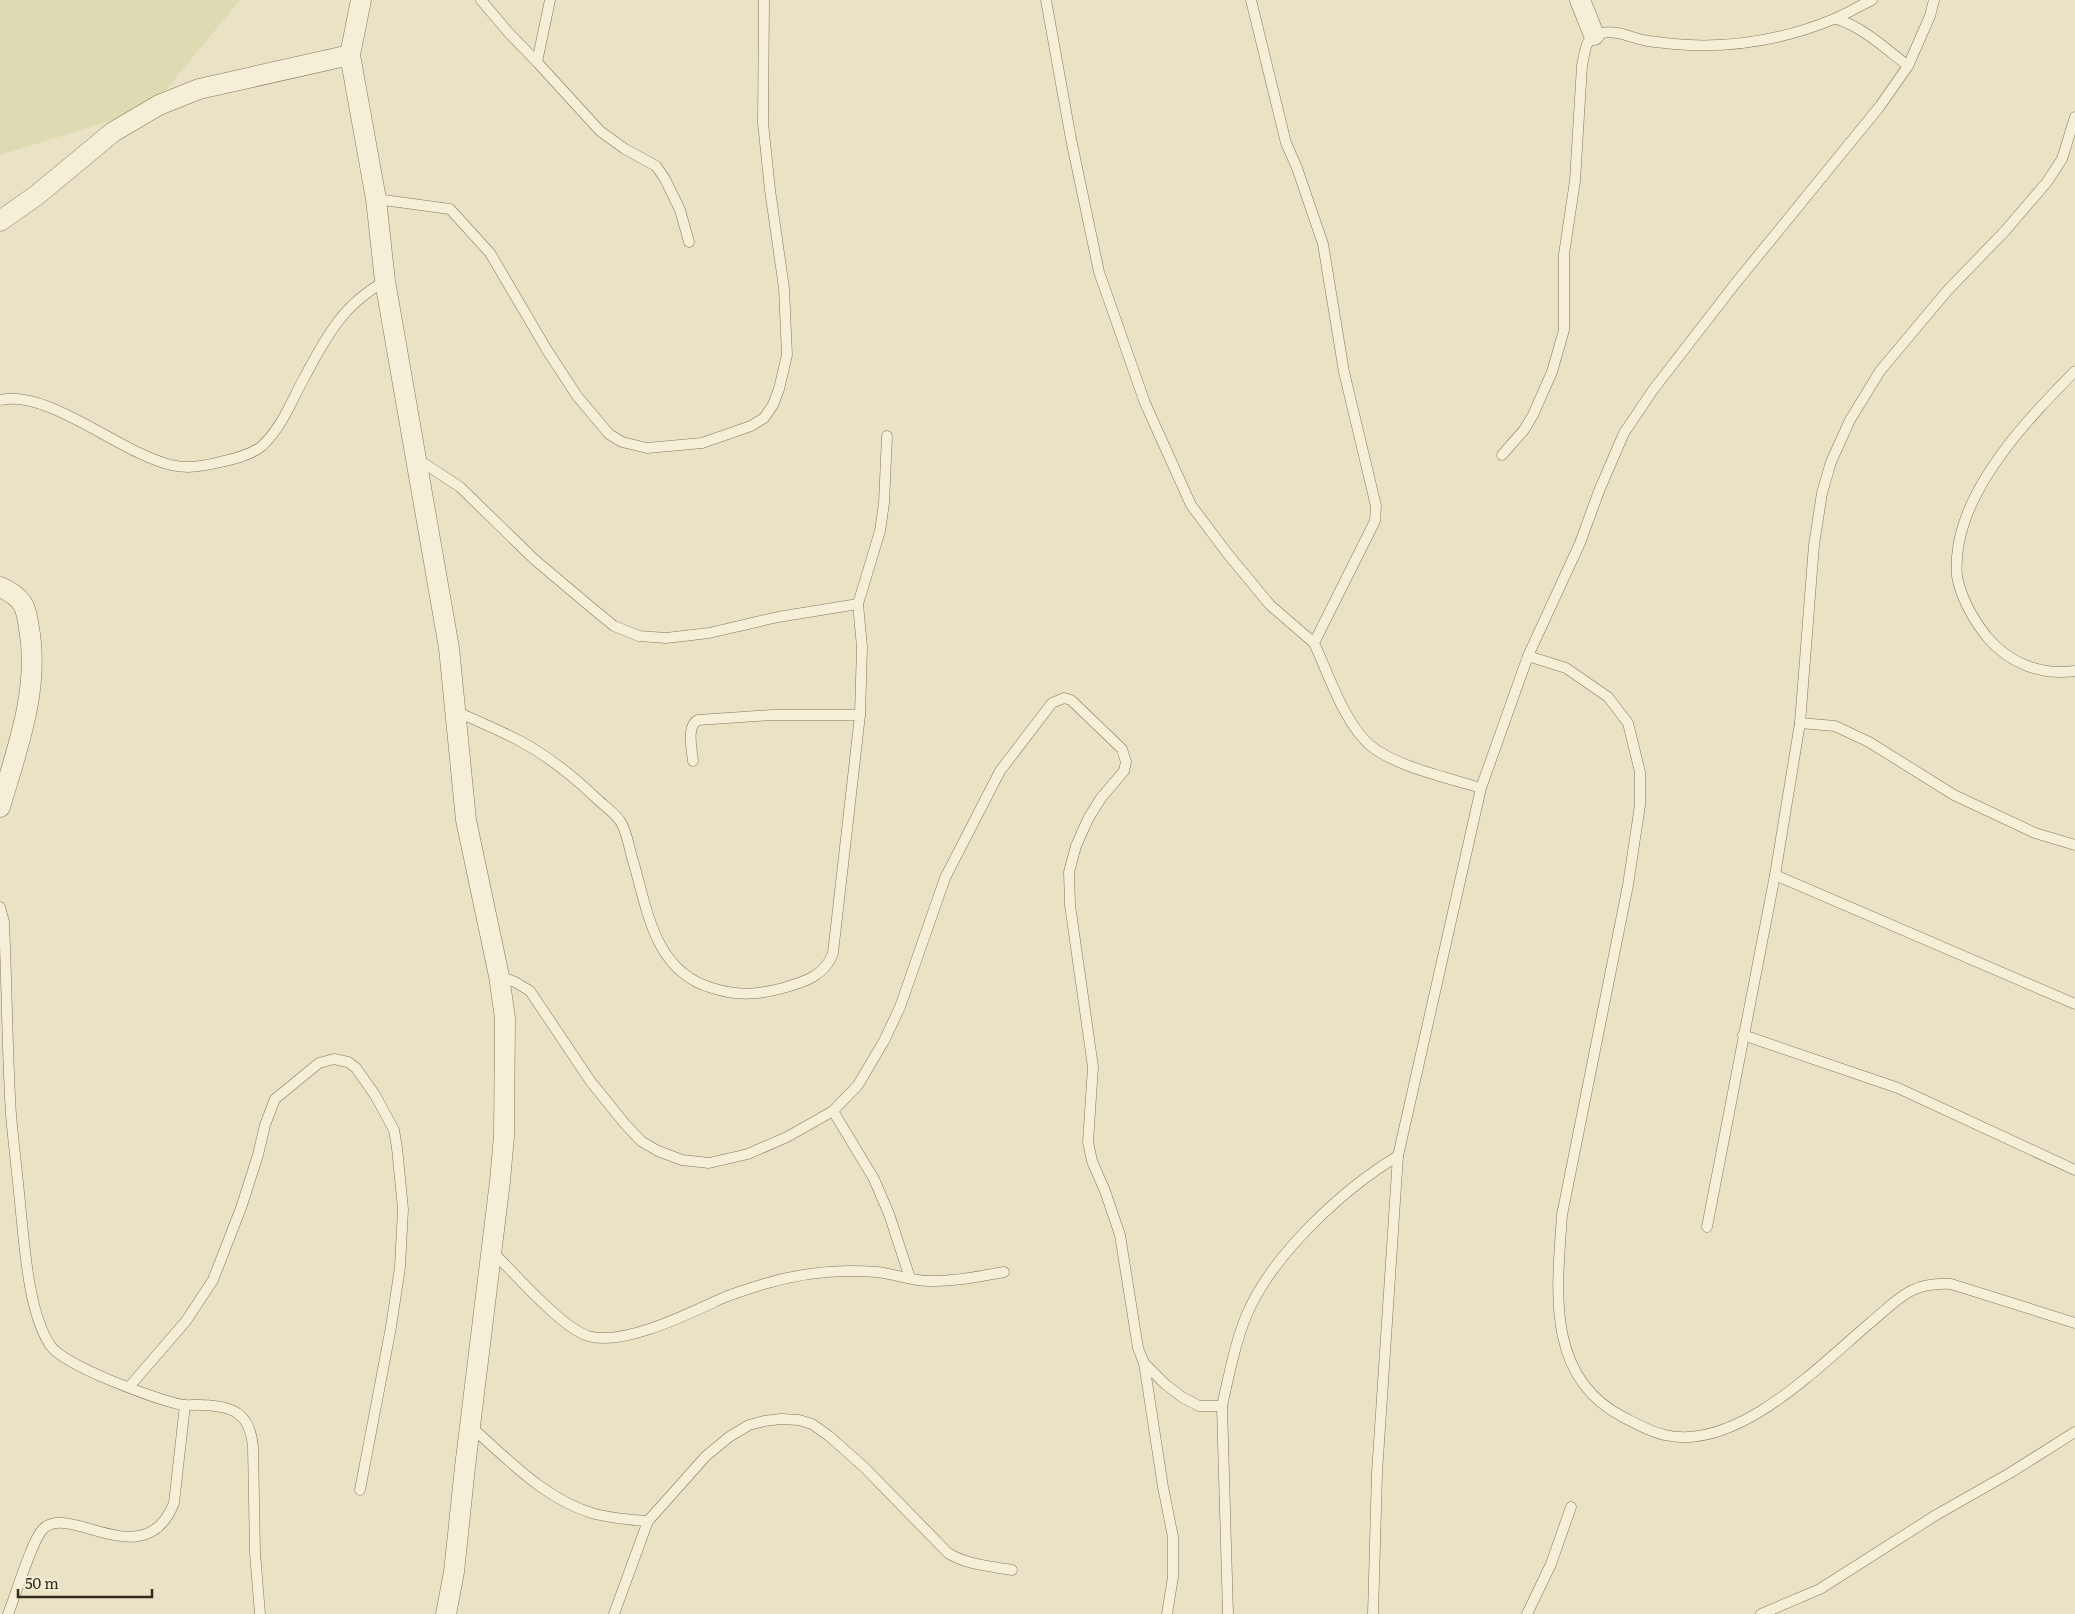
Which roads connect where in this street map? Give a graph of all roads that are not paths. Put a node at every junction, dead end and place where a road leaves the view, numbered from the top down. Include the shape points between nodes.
1 (361, 0) edge
2 (481, 0) edge
3 (550, 0) edge
4 (764, 0) edge
5 (1046, 0) edge
6 (1251, 0) edge
7 (1580, 0) edge
8 (1872, 0) edge
9 (1934, 0) edge
10 (1836, 18) junction
11 (1594, 36) junction
12 (350, 55) junction
13 (537, 62) junction
14 (1908, 66) junction
15 (2075, 117) edge
16 (376, 199) junction
17 (0, 221) edge
18 (688, 242) dead end
19 (385, 281) junction
20 (2075, 370) edge
21 (0, 400) edge
22 (888, 436) dead end
23 (1502, 455) dead end
24 (416, 458) junction
25 (0, 587) edge
26 (858, 604) junction
27 (1314, 643) junction
28 (1528, 656) junction
29 (2075, 671) edge
30 (454, 710) junction
31 (860, 715) junction
32 (1800, 722) junction
33 (693, 761) dead end
34 (1481, 788) junction
35 (0, 807) edge
36 (2075, 845) edge
37 (1775, 875) junction
38 (0, 907) edge
39 (499, 976) junction
40 (2075, 1004) edge
41 (1743, 1035) junction
42 (833, 1111) junction
43 (1398, 1156) junction
44 (2075, 1170) edge
45 (1707, 1227) dead end
46 (492, 1251) junction
47 (1004, 1272) dead end
48 (910, 1278) junction
49 (2075, 1323) edge
50 (1144, 1363) junction
51 (129, 1387) junction
52 (185, 1405) junction
53 (1222, 1406) junction
54 (470, 1426) junction
55 (2075, 1432) edge
56 (360, 1490) dead end
57 (1571, 1507) dead end
58 (648, 1521) junction
59 (1012, 1570) dead end
60 (8, 1614) edge
61 (260, 1614) edge
62 (446, 1614) edge
63 (614, 1614) edge
64 (1167, 1614) edge
65 (1228, 1614) edge
66 (1373, 1614) edge
67 (1527, 1614) edge
68 (1761, 1614) edge

1 - 12 street
2 - 13 lane
3 - 13 lane
4 - 16 lane via 763,123 784,288 787,355 773,405 764,418 751,426 702,443 647,448 622,442 609,434 577,396 490,253 450,210
5 - 27 lane via 1099,272 1145,404 1191,505 1270,605
6 - 27 lane via 1286,143 1323,244 1344,372 1376,506 1375,521
7 - 11 street
8 - 10 lane
9 - 14 lane
10 - 11 lane via 1769,41 1710,46 1643,40 1620,33 1604,32
10 - 14 lane via 1867,33
11 - 23 lane via 1585,48 1582,66 1575,181 1564,254 1564,330 1552,372 1534,415
12 - 16 street
12 - 17 street via 199,89 177,97 113,132
13 - 18 lane via 600,131 656,166 680,210
14 - 28 lane via 1880,106 1687,345 1624,433 1580,542
15 - 32 lane via 2062,159 2047,182 1947,291 1886,364 1850,420 1835,453 1822,493 1814,545
16 - 19 street
19 - 21 lane via 352,304 336,324 276,430 261,446 234,459 203,466 172,466 33,401
19 - 24 street
20 - 29 lane via 2029,418 1970,505 1959,541 1956,574 1965,604 1984,633 2010,659 2035,669 2062,673
22 - 26 lane via 880,531
24 - 26 lane via 460,487 535,560 614,626 638,636 666,638 709,633 778,617
24 - 30 street via 449,648
25 - 35 street via 22,603 32,642 33,671 24,724
26 - 31 lane via 862,647
27 - 34 lane via 1350,720 1370,746 1392,758
28 - 34 lane
28 - 49 lane via 1566,668 1608,697 1628,723 1640,772 1640,806 1628,885 1562,1215 1559,1322 1569,1358 1582,1382 1598,1401 1617,1414 1647,1429 1683,1438 1736,1425 1762,1411 1809,1375 1897,1298 1914,1288 1951,1284
30 - 31 lane via 520,741 554,762 621,822 662,950 679,972 697,984 732,994 754,994 796,984 819,974 830,962
30 - 39 street via 466,820
31 - 33 lane via 772,715 698,720 691,728
32 - 36 lane via 1836,726 1869,742 1954,795 2035,833
32 - 37 lane
34 - 43 lane
37 - 40 lane
37 - 41 lane
38 - 51 lane via 4,922 11,1114 35,1306 51,1346 100,1377
39 - 42 lane via 530,991 591,1082 641,1141 658,1151 682,1160 709,1163 748,1154
39 - 46 street via 505,1018 504,1118
41 - 44 lane via 1898,1088
41 - 45 lane
42 - 48 lane via 874,1179
42 - 50 lane via 858,1086 884,1041 900,1007 945,878 1000,771 1052,703 1064,698 1071,700 1122,749 1126,762 1124,772 1088,819 1069,872 1070,905 1093,1067 1088,1142 1120,1235 1138,1348
43 - 53 lane via 1377,1169 1326,1212 1289,1249 1262,1285 1247,1314
43 - 66 lane via 1377,1473
46 - 48 lane via 564,1320 589,1336 621,1336 666,1324 766,1283 803,1276 840,1271 878,1272
46 - 54 street
47 - 48 lane via 944,1281
50 - 53 lane via 1182,1397 1199,1406
50 - 64 lane via 1174,1537 1173,1577
51 - 52 lane
51 - 56 lane via 186,1321 214,1280 242,1208 264,1125 275,1099 319,1063 334,1059 348,1062 375,1095 394,1130 403,1209 400,1267 391,1327
52 - 60 lane via 174,1502 164,1521 150,1531 124,1537 74,1525 47,1526 38,1537
52 - 61 lane via 222,1406 236,1412 251,1428
53 - 65 lane
54 - 58 lane via 516,1468 567,1503 595,1514
54 - 62 street via 454,1572
55 - 68 lane via 1820,1589
57 - 67 lane via 1551,1564
58 - 59 lane via 706,1456 729,1437 749,1425 764,1421 799,1420 812,1424 829,1436 956,1558 972,1564
58 - 63 lane

